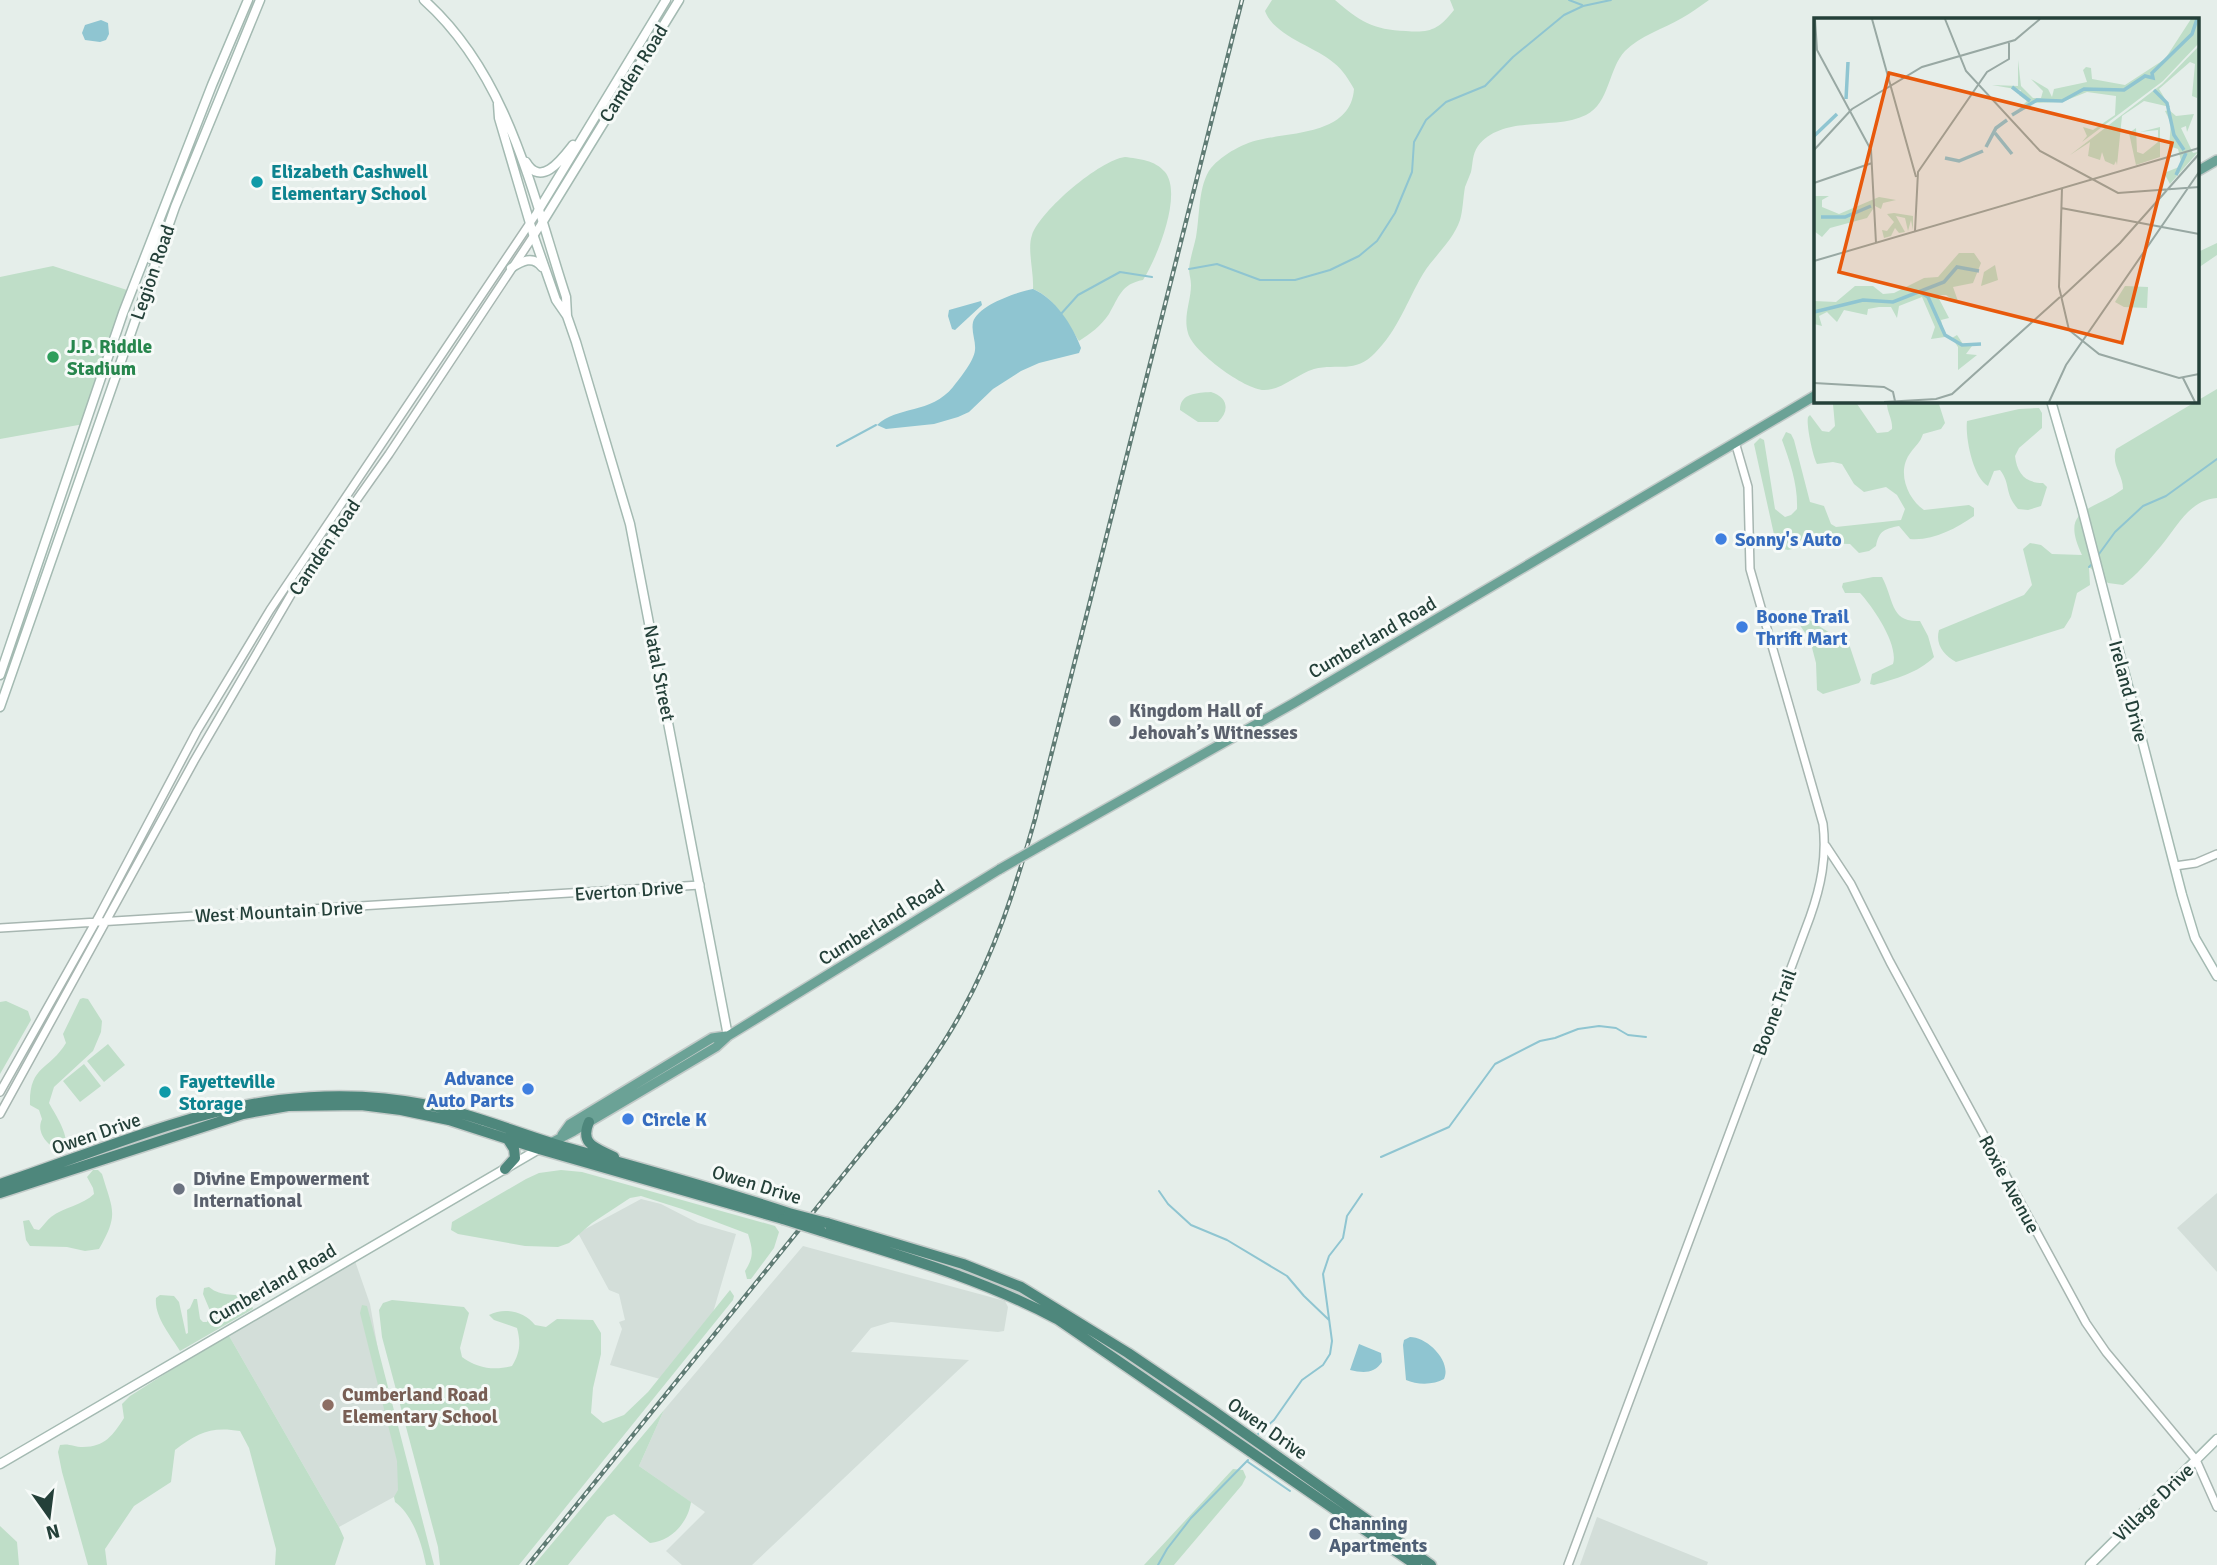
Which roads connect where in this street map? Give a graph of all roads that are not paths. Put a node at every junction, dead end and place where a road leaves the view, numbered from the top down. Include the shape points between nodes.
1 (247, 0) edge
2 (260, 0) edge
3 (424, 0) edge
4 (666, 0) edge
5 (679, 0) edge
6 (244, 9) junction
7 (216, 77) junction
8 (226, 79) junction
9 (498, 104) junction
10 (599, 112) junction
11 (208, 125) junction
12 (192, 134) junction
13 (517, 144) junction
14 (2217, 160) edge
15 (2200, 170) edge
16 (538, 211) junction
17 (172, 214) junction
18 (159, 216) junction
19 (542, 223) junction
20 (530, 224) junction
21 (534, 237) junction
22 (511, 268) junction
23 (546, 272) junction
24 (138, 313) junction
25 (567, 316) junction
26 (1814, 396) edge
27 (2051, 402) edge
28 (92, 406) junction
29 (1735, 442) junction
30 (76, 489) junction
31 (50, 530) junction
32 (28, 623) junction
33 (18, 624) junction
34 (0, 675) edge
35 (8, 682) junction
36 (0, 707) edge
37 (1825, 845) junction
38 (2217, 854) edge
39 (2175, 866) junction
40 (700, 885) junction
41 (557, 894) joint
42 (107, 921) junction
43 (96, 922) junction
44 (0, 928) edge
45 (2217, 976) edge
46 (728, 1036) junction
47 (0, 1092) edge
48 (0, 1114) edge
49 (589, 1122) junction
50 (195, 1124) junction
51 (562, 1135) junction
52 (507, 1138) junction
53 (550, 1143) junction
54 (539, 1149) junction
55 (626, 1165) junction
56 (505, 1169) junction
57 (0, 1184) edge
58 (0, 1193) edge
59 (786, 1216) junction
60 (824, 1227) junction
61 (962, 1275) junction
62 (1021, 1287) junction
63 (1019, 1300) junction
64 (1072, 1319) junction
65 (2217, 1439) edge
66 (2196, 1460) junction
67 (0, 1464) edge
68 (1309, 1485) junction
69 (2217, 1507) edge
70 (1416, 1565) edge
71 (1431, 1565) edge
72 (1568, 1565) edge
73 (2090, 1565) edge

1 - 6 main road, Legion Road
2 - 8 main road, Legion Road
3 - 9 main road via 470,51
4 - 10 main road, Camden Road
5 - 19 main road, Camden Road
6 - 7 main road, Legion Road
6 - 8 main road via 222,76
7 - 11 main road via 219,82 207,113
7 - 12 main road, Legion Road
8 - 11 main road, Legion Road
9 - 13 main road
9 - 20 main road, Natal Street
10 - 13 main road via 551,170 532,171
10 - 16 main road, Camden Road
11 - 17 main road, Legion Road
12 - 17 main road via 168,209
12 - 18 main road, Legion Road
13 - 16 main road, Natal Street
14 - 15 main road
16 - 19 main road, Natal Street
16 - 20 street, Camden Road
17 - 24 main road, Legion Road
18 - 24 main road via 164,219 139,293
18 - 28 main road, Legion Road
19 - 21 street, Camden Road
19 - 25 main road, Natal Street via 566,297
20 - 21 main road, Natal Street
20 - 43 street, Camden Road via 270,610 197,731
21 - 22 street, Camden Road
21 - 23 main road, Natal Street
22 - 23 main road via 534,260
22 - 42 street, Camden Road via 296,586
23 - 25 main road, Natal Street
24 - 30 main road, Legion Road
25 - 40 main road, Natal Street via 630,524
26 - 29 main road, Cumberland Road
27 - 39 main road, Ireland Drive
28 - 30 main road via 97,411 75,479
28 - 31 main road, Legion Road
29 - 37 street, Boone Trail via 1748,486 1750,569 1814,789
29 - 46 main road, Cumberland Road, bridge via 1283,709 1000,869
30 - 32 main road, Legion Road
31 - 32 main road
31 - 33 main road, Legion Road
32 - 35 main road, Legion Road
33 - 34 main road, Legion Road
33 - 35 main road via 21,629
35 - 36 main road, Legion Road
37 - 66 street, Roxie Avenue via 1851,884 2086,1323
37 - 72 street, Boone Trail via 1821,885 1810,917
38 - 39 street
39 - 45 main road, Ireland Drive via 2195,938
40 - 41 street, Everton Drive
40 - 46 main road, Natal Street
41 - 42 street, West Mountain Drive
42 - 43 street, West Mountain Drive
42 - 48 street, Camden Road
43 - 44 street, West Mountain Drive
43 - 47 street, Camden Road
46 - 49 main road, Cumberland Road
46 - 51 main road, Cumberland Road via 712,1038 570,1124
49 - 51 main road, Cumberland Road
49 - 55 highway via 587,1140
50 - 52 highway, Owen Drive via 274,1108 350,1104 419,1113
50 - 53 highway, Owen Drive via 249,1105 309,1097 369,1097 428,1105
50 - 57 highway, Owen Drive
50 - 58 highway, Owen Drive
51 - 53 main road, Cumberland Road
52 - 54 highway, Owen Drive
52 - 56 highway via 515,1158
53 - 54 main road, Cumberland Road
53 - 55 highway, Owen Drive
54 - 56 main road, Cumberland Road
54 - 59 highway, Owen Drive
55 - 59 highway, Owen Drive via 715,1188
56 - 67 main road, Cumberland Road
59 - 60 highway, Owen Drive, bridge
60 - 61 highway, Owen Drive
60 - 62 highway, Owen Drive via 963,1264
61 - 62 highway via 973,1274 1017,1292
61 - 63 highway, Owen Drive
62 - 64 highway, Owen Drive
63 - 64 highway via 1029,1299
63 - 68 highway, Owen Drive via 1057,1319 1258,1456 1264,1455
64 - 68 highway, Owen Drive via 1128,1353
65 - 66 main road, Village Drive
66 - 69 street, Roxie Avenue
66 - 73 main road, Village Drive
68 - 70 highway, Owen Drive
68 - 71 highway, Owen Drive via 1350,1506

